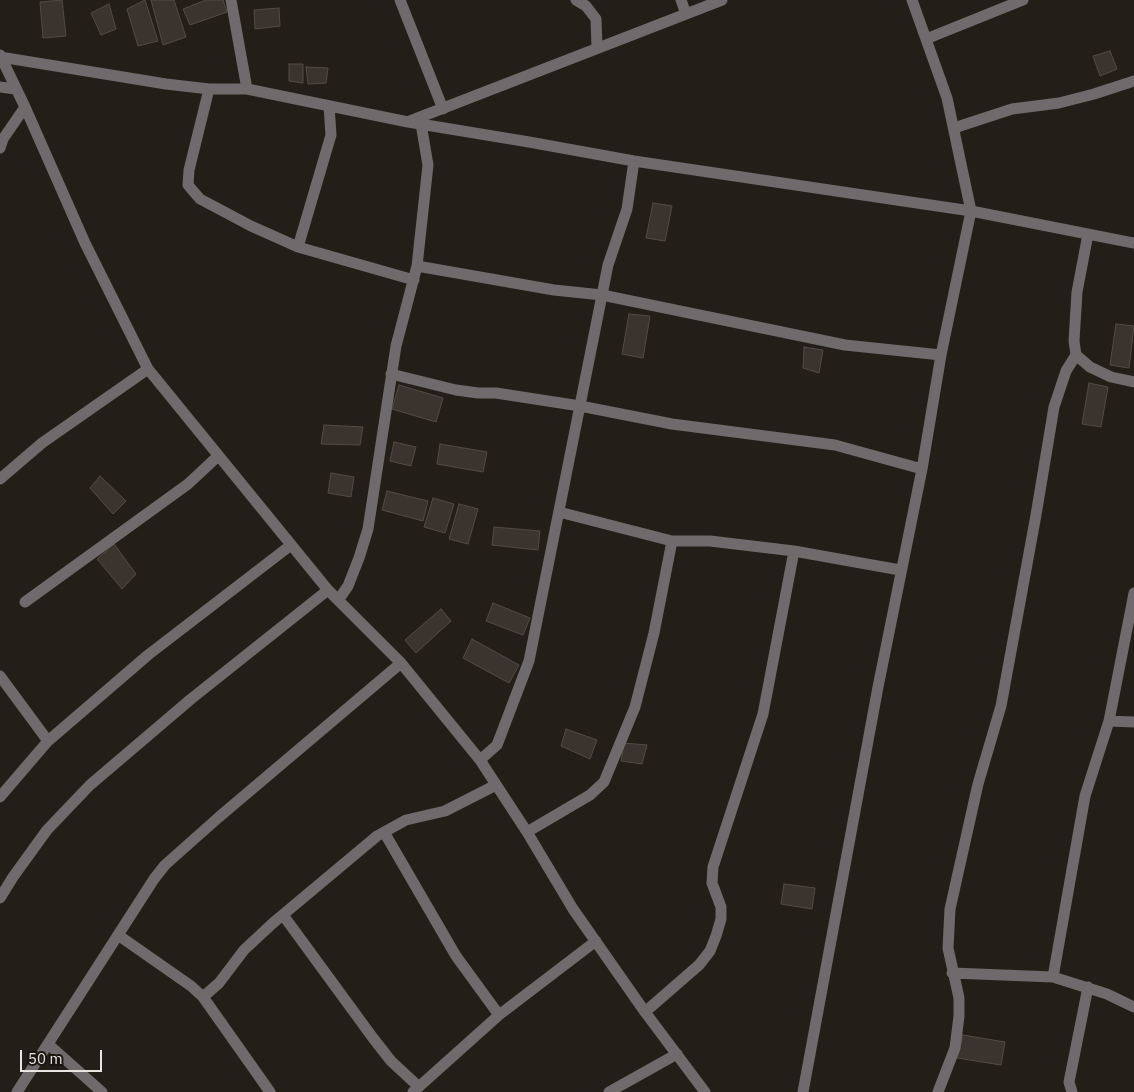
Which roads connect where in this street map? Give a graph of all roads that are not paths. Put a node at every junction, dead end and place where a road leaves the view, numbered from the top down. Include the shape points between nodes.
1 (230, 0) edge
2 (400, 0) edge
3 (576, 0) edge
4 (681, 0) edge
5 (722, 0) edge
6 (912, 0) edge
7 (1023, 0) edge
8 (686, 14) junction
9 (926, 39) junction
10 (598, 48) junction
11 (0, 56) edge
12 (1134, 81) edge
13 (0, 88) edge
14 (15, 88) junction
15 (209, 89) junction
16 (247, 89) junction
17 (25, 106) junction
18 (329, 106) junction
19 (443, 108) junction
20 (408, 122) junction
21 (421, 124) junction
22 (954, 128) junction
23 (0, 148) edge
24 (634, 161) junction
25 (971, 211) junction
26 (1088, 234) junction
27 (1134, 243) edge
28 (298, 247) junction
29 (417, 266) junction
30 (414, 280) junction
31 (602, 295) junction
32 (1076, 354) junction
33 (941, 355) junction
34 (148, 370) junction
35 (391, 374) junction
36 (1134, 382) edge
37 (580, 406) junction
38 (218, 456) junction
39 (922, 469) junction
40 (0, 479) edge
41 (560, 512) junction
42 (672, 541) junction
43 (291, 545) junction
44 (794, 551) junction
45 (900, 570) junction
46 (328, 590) junction
47 (1134, 593) edge
48 (339, 599) junction
49 (25, 602) dead end
50 (401, 664) junction
51 (0, 676) edge
52 (1109, 721) junction
53 (1134, 722) edge
54 (48, 741) junction
55 (480, 760) junction
56 (496, 785) junction
57 (0, 797) edge
58 (384, 832) junction
59 (527, 832) junction
60 (0, 898) edge
61 (283, 915) junction
62 (118, 935) junction
63 (596, 941) junction
64 (952, 973) junction
65 (1053, 977) junction
66 (1088, 988) junction
67 (203, 997) junction
68 (1134, 1007) edge
69 (645, 1012) junction
70 (499, 1015) junction
71 (48, 1044) junction
72 (677, 1054) junction
73 (416, 1089) edge
74 (17, 1092) edge
75 (102, 1092) edge
76 (270, 1092) edge
77 (609, 1092) edge
78 (705, 1092) edge
79 (802, 1092) edge
80 (938, 1092) edge
81 (1072, 1092) edge

1 - 16 street
2 - 19 street
3 - 10 street via 586,6 596,19
4 - 8 street
5 - 8 street
6 - 9 street
7 - 9 street
8 - 10 street
9 - 22 street
10 - 19 street
11 - 14 street
11 - 15 street
12 - 22 street via 1060,103 1012,110
13 - 14 street
14 - 17 street
15 - 16 street
15 - 28 street via 188,185 200,199
16 - 18 street
17 - 23 street
17 - 34 street via 85,243
18 - 20 street
18 - 28 street via 331,134
19 - 20 street
20 - 21 street
21 - 24 street
21 - 29 street via 428,165
22 - 25 street
24 - 25 street
24 - 31 street via 627,209 608,265
25 - 26 street
25 - 33 street
26 - 27 street
26 - 32 street via 1077,292
28 - 30 street
29 - 30 street
29 - 31 street
30 - 35 street
31 - 33 street via 845,345
31 - 37 street
32 - 36 street via 1090,367 1111,377
32 - 64 street via 1066,371 1054,407 1001,706 978,784 950,908 948,948
33 - 39 street
34 - 38 street
34 - 40 street via 42,443
35 - 37 street via 456,390
35 - 48 street via 368,529 348,586
37 - 39 street via 672,424 835,445
37 - 41 street
38 - 43 street
38 - 49 street via 188,484
39 - 45 street
41 - 42 street
41 - 55 street via 529,662 497,745
42 - 44 street via 710,541
42 - 59 street via 654,634 635,707 604,782 590,795
43 - 46 street
43 - 54 street via 148,655
44 - 45 street
44 - 69 street via 763,714 713,867 712,883 721,907 716,936 699,965
45 - 79 street
46 - 48 street
46 - 60 street via 191,699 90,785 47,830
47 - 52 street
48 - 50 street
50 - 55 street
50 - 62 street via 175,855 154,879
51 - 54 street
52 - 53 street
52 - 65 street via 1085,796
54 - 57 street
55 - 56 street
56 - 58 street via 445,811 406,820
56 - 59 street
58 - 61 street
58 - 70 street via 456,956
59 - 63 street
61 - 67 street via 244,950 219,983
61 - 73 street via 373,1038
62 - 67 street
62 - 71 street
63 - 69 street
63 - 70 street
64 - 65 street
64 - 80 street via 959,998 958,1034
65 - 66 street
66 - 68 street
66 - 81 street via 1069,1082
67 - 76 street
69 - 72 street
70 - 73 street
71 - 74 street
71 - 75 street
72 - 77 street
72 - 78 street

